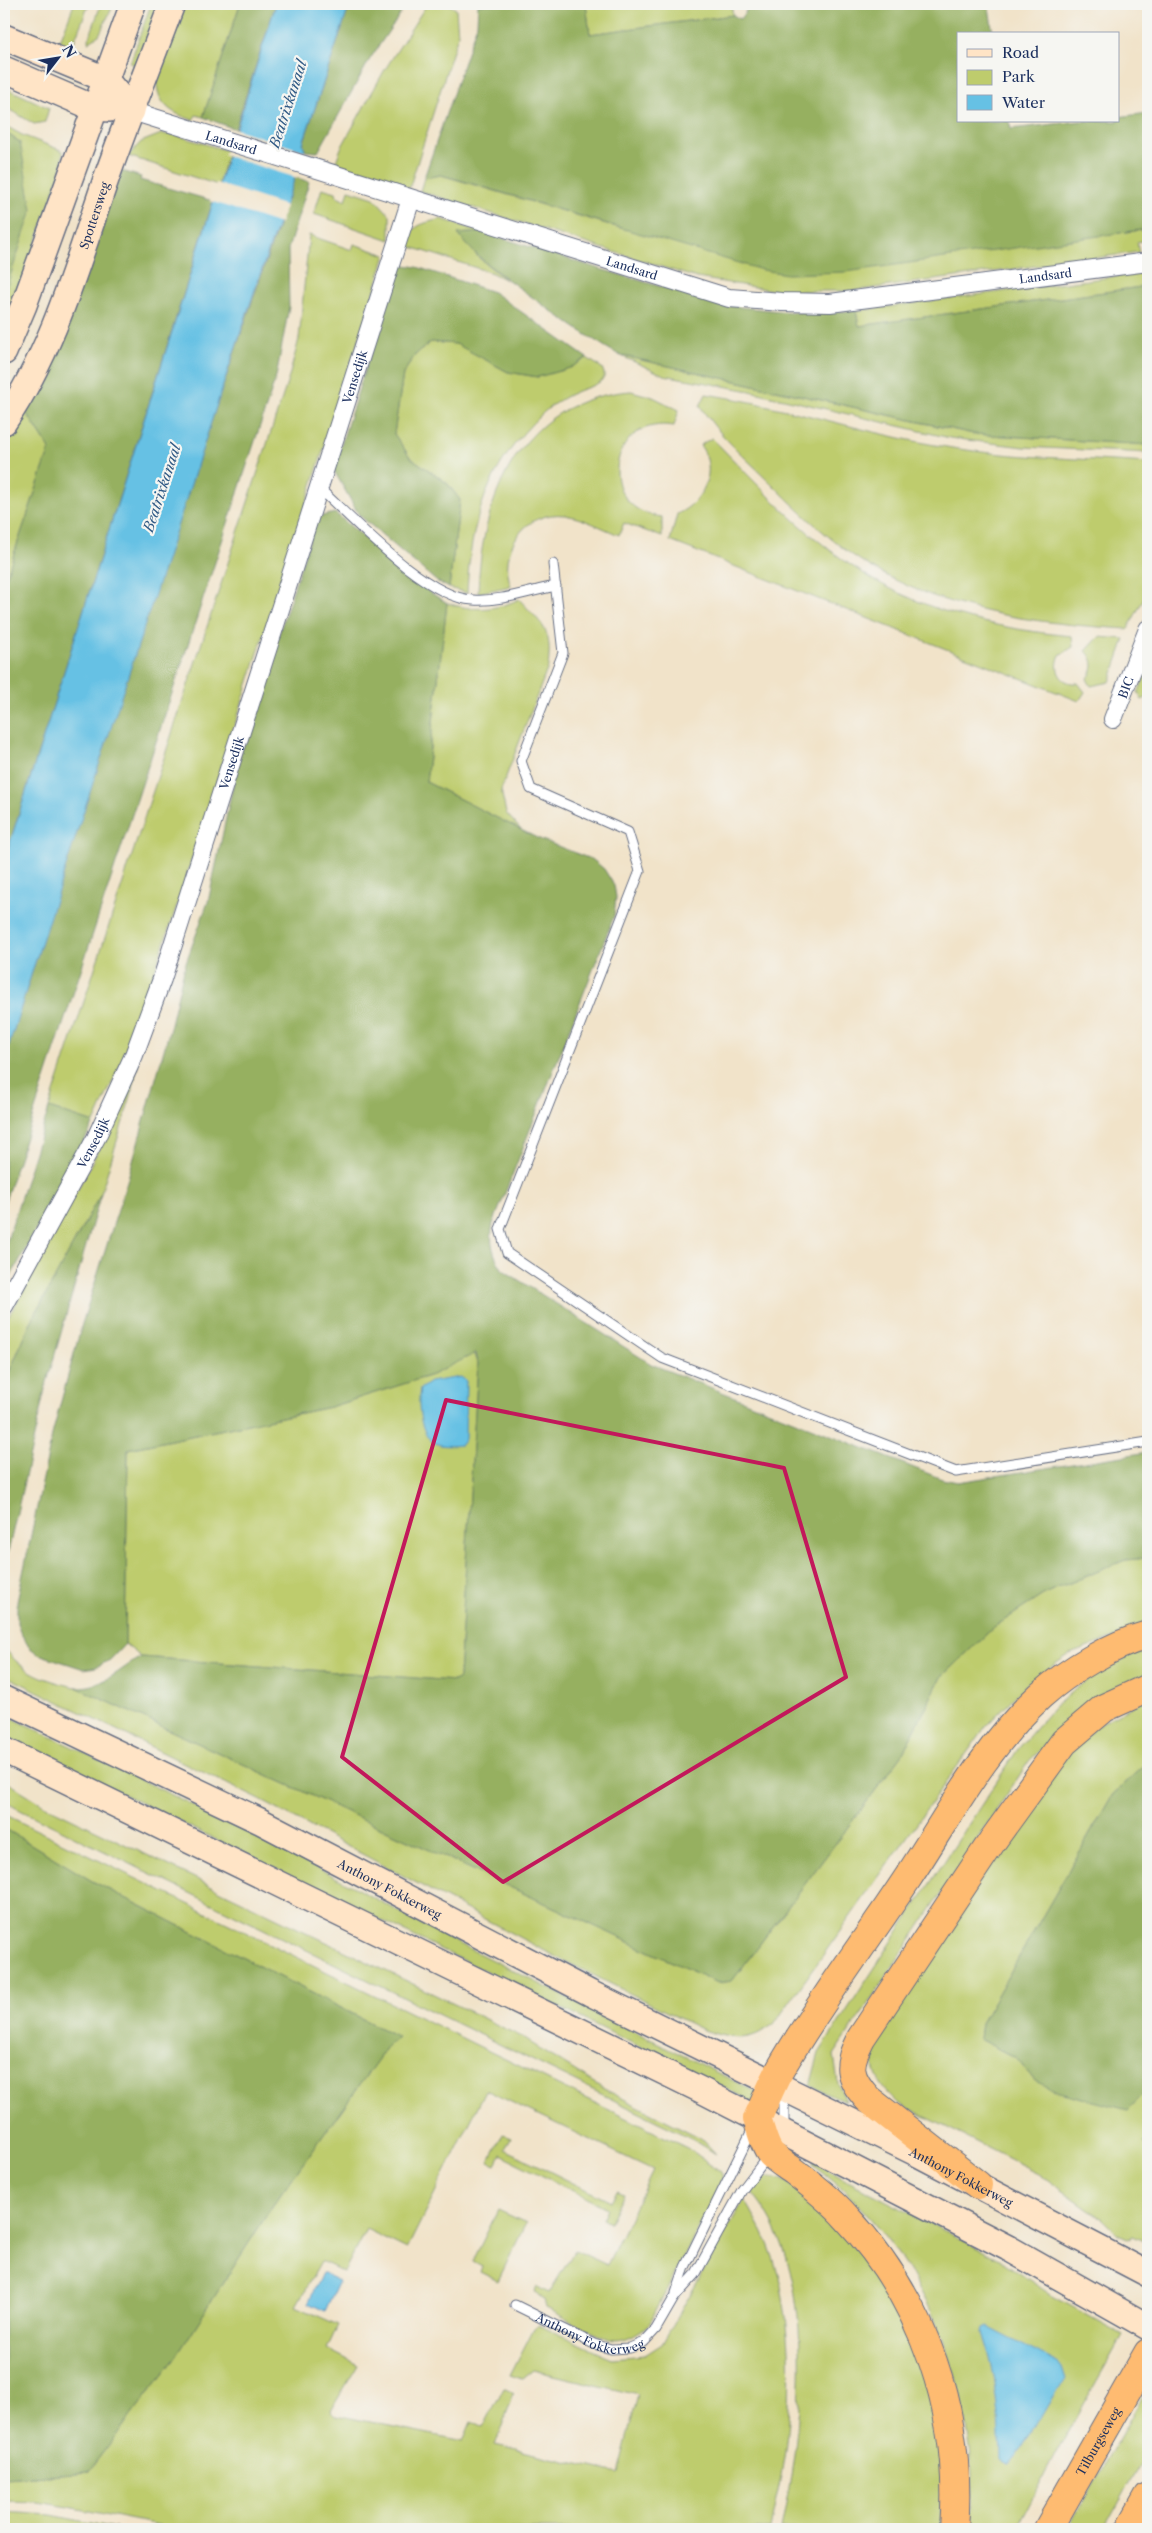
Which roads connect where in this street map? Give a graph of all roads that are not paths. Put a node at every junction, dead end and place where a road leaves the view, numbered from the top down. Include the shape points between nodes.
1 (133, 4) edge
2 (172, 4) edge
3 (4, 37) edge
4 (4, 69) edge
5 (105, 79) junction
6 (94, 108) junction
7 (132, 111) junction
8 (411, 199) junction
9 (1148, 262) edge
10 (4, 352) edge
11 (4, 422) edge
12 (320, 489) junction
13 (552, 564) dead end
14 (556, 586) junction
15 (1148, 629) edge
16 (1113, 719) dead end
17 (4, 1306) edge
18 (1148, 1442) edge
19 (1148, 1635) edge
20 (1148, 1688) edge
21 (4, 1699) edge
22 (4, 1750) edge
23 (774, 2083) junction
24 (757, 2119) junction
25 (777, 2142) junction
26 (978, 2185) junction
27 (1148, 2274) edge
28 (674, 2298) junction
29 (515, 2305) dead end
30 (1138, 2322) edge
31 (1148, 2353) edge
32 (1148, 2497) edge
33 (954, 2529) edge
34 (1048, 2529) edge
35 (1130, 2529) edge

1 - 5 main road
2 - 7 main road, Spottersweg
3 - 5 main road
4 - 6 main road
5 - 6 main road
5 - 7 main road
6 - 7 main road
6 - 10 main road
7 - 8 street, Landsard
7 - 11 main road, Spottersweg via 51,337 25,392
8 - 9 street, Landsard via 729,298 830,303
8 - 12 street, Vensedijk
12 - 14 lane via 398,560 452,597 493,600
12 - 17 street, Vensedijk via 165,969 134,1055 96,1138
13 - 14 lane
14 - 18 lane via 563,653 521,761 531,789 628,832 640,871 500,1229 506,1253 662,1358 956,1472
15 - 16 street, BIC
19 - 23 highway via 1111,1650 1080,1668 1041,1695 1020,1716 957,1802 818,2008
20 - 26 highway via 1104,1708 1077,1729 1058,1750 993,1840 852,2056 852,2076 868,2099
21 - 23 main road, Anthony Fokkerweg via 260,1820 590,1994
22 - 24 main road
23 - 24 highway
23 - 25 lane via 782,2093 784,2104
23 - 26 main road, Anthony Fokkerweg
24 - 25 highway
24 - 28 lane, Anthony Fokkerweg via 685,2266
25 - 28 lane, Anthony Fokkerweg via 742,2190 695,2275
25 - 30 main road via 1008,2248
25 - 33 highway via 861,2234 890,2274 919,2324 938,2376 949,2421 956,2479
26 - 27 main road, Anthony Fokkerweg
28 - 29 lane, Anthony Fokkerweg via 656,2329 644,2342 630,2348 611,2350
31 - 34 highway, Tilburgseweg
32 - 35 highway

